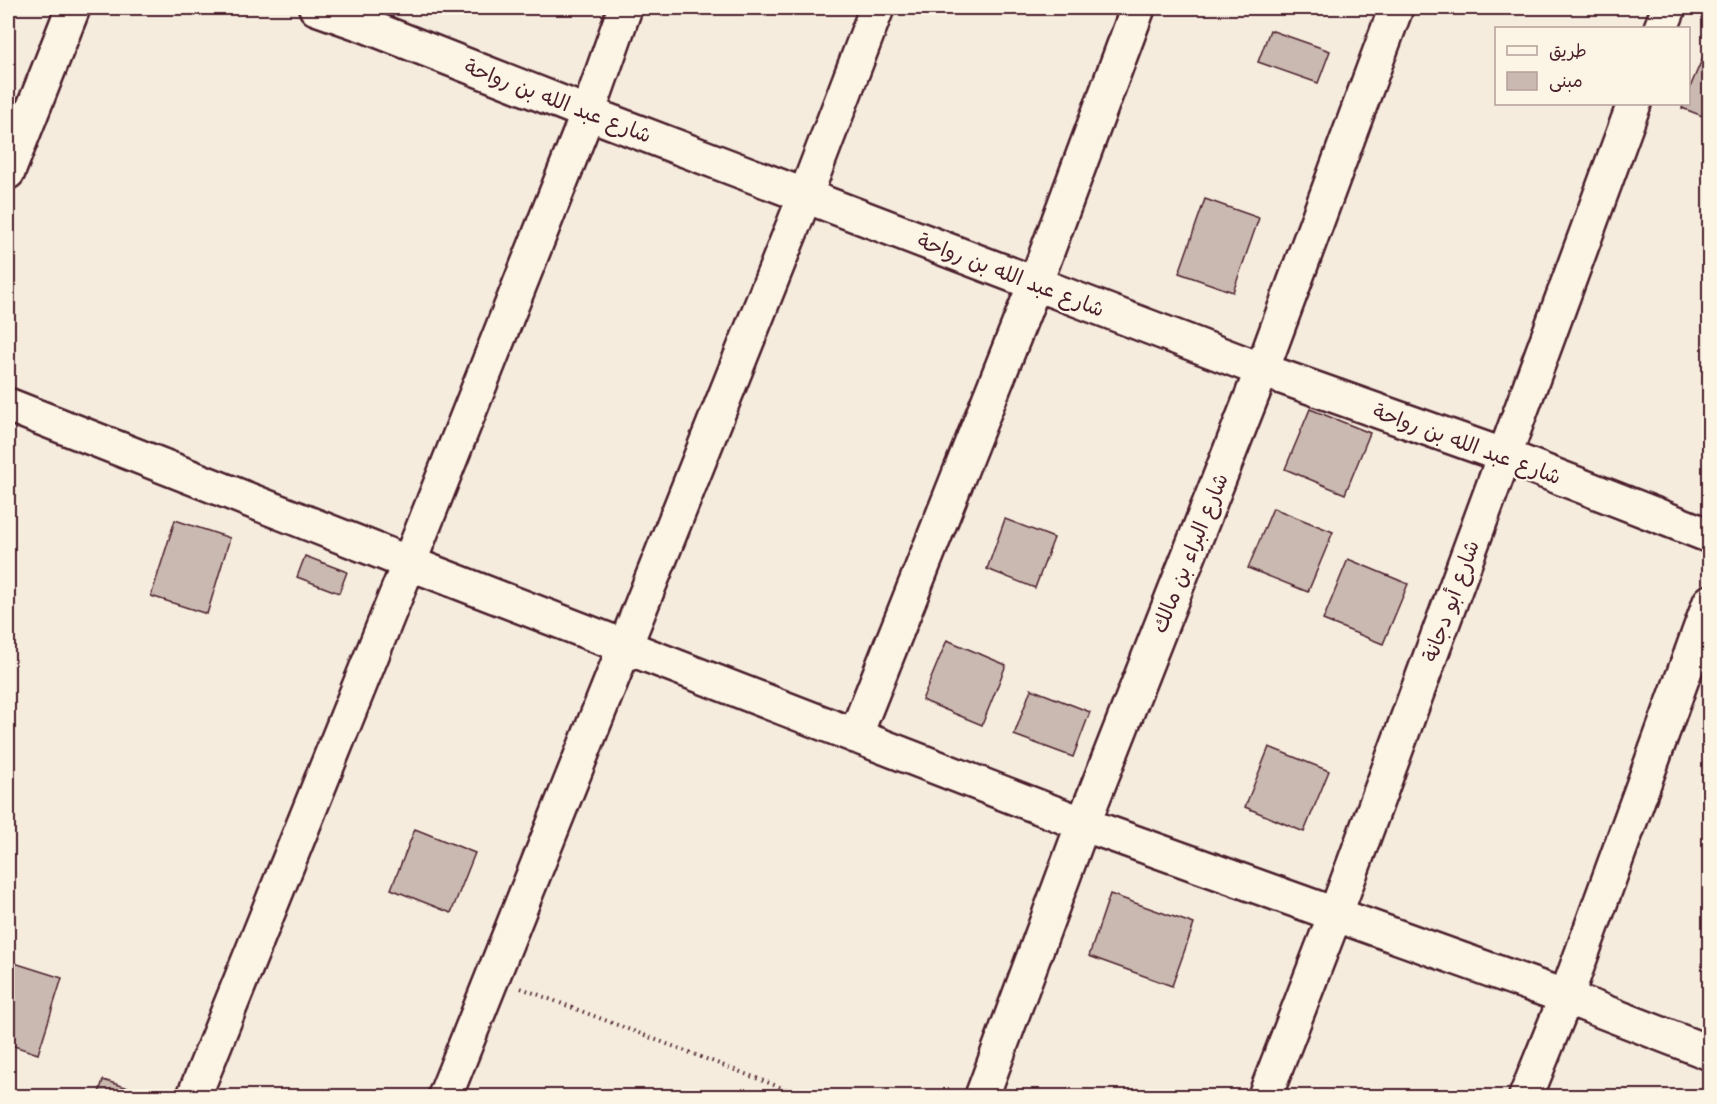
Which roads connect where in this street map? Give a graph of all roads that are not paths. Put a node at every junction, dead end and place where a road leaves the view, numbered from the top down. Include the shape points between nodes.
1 (73, 8) edge
2 (316, 8) edge
3 (625, 8) edge
4 (877, 8) edge
5 (1138, 8) edge
6 (1396, 8) edge
7 (1669, 8) edge
8 (1661, 27) edge
9 (1634, 105) edge
10 (588, 113) junction
11 (8, 172) edge
12 (805, 196) junction
13 (1035, 284) junction
14 (1262, 370) junction
15 (8, 405) edge
16 (1505, 456) junction
17 (1710, 536) edge
18 (409, 563) junction
19 (1710, 602) edge
20 (625, 647) junction
21 (855, 736) junction
22 (1083, 824) junction
23 (1335, 915) junction
24 (1566, 997) junction
25 (1710, 1053) edge
26 (194, 1096) edge
27 (445, 1096) edge
28 (982, 1096) edge
29 (1265, 1096) edge
30 (1526, 1096) edge

1 - 11 street
2 - 10 street, شارع عبد الله بن رواحة
3 - 10 street
4 - 12 street
5 - 13 street
6 - 14 street, شارع البراء بن مالك
7 - 8 street
9 - 16 street, شارع أبو دجانة
10 - 12 street, شارع عبد الله بن رواحة
10 - 18 street
12 - 13 street, شارع عبد الله بن رواحة
12 - 20 street
13 - 14 street, شارع عبد الله بن رواحة
13 - 21 street
14 - 16 street, شارع عبد الله بن رواحة
14 - 22 street, شارع البراء بن مالك
15 - 18 street
16 - 17 street, شارع عبد الله بن رواحة
16 - 23 street, شارع أبو دجانة
18 - 20 street
18 - 26 street
19 - 24 street
20 - 21 street
20 - 27 street
21 - 22 street
22 - 23 street
22 - 28 street, شارع البراء بن مالك
23 - 24 street
23 - 29 street, شارع أبو دجانة
24 - 25 street
24 - 30 street

